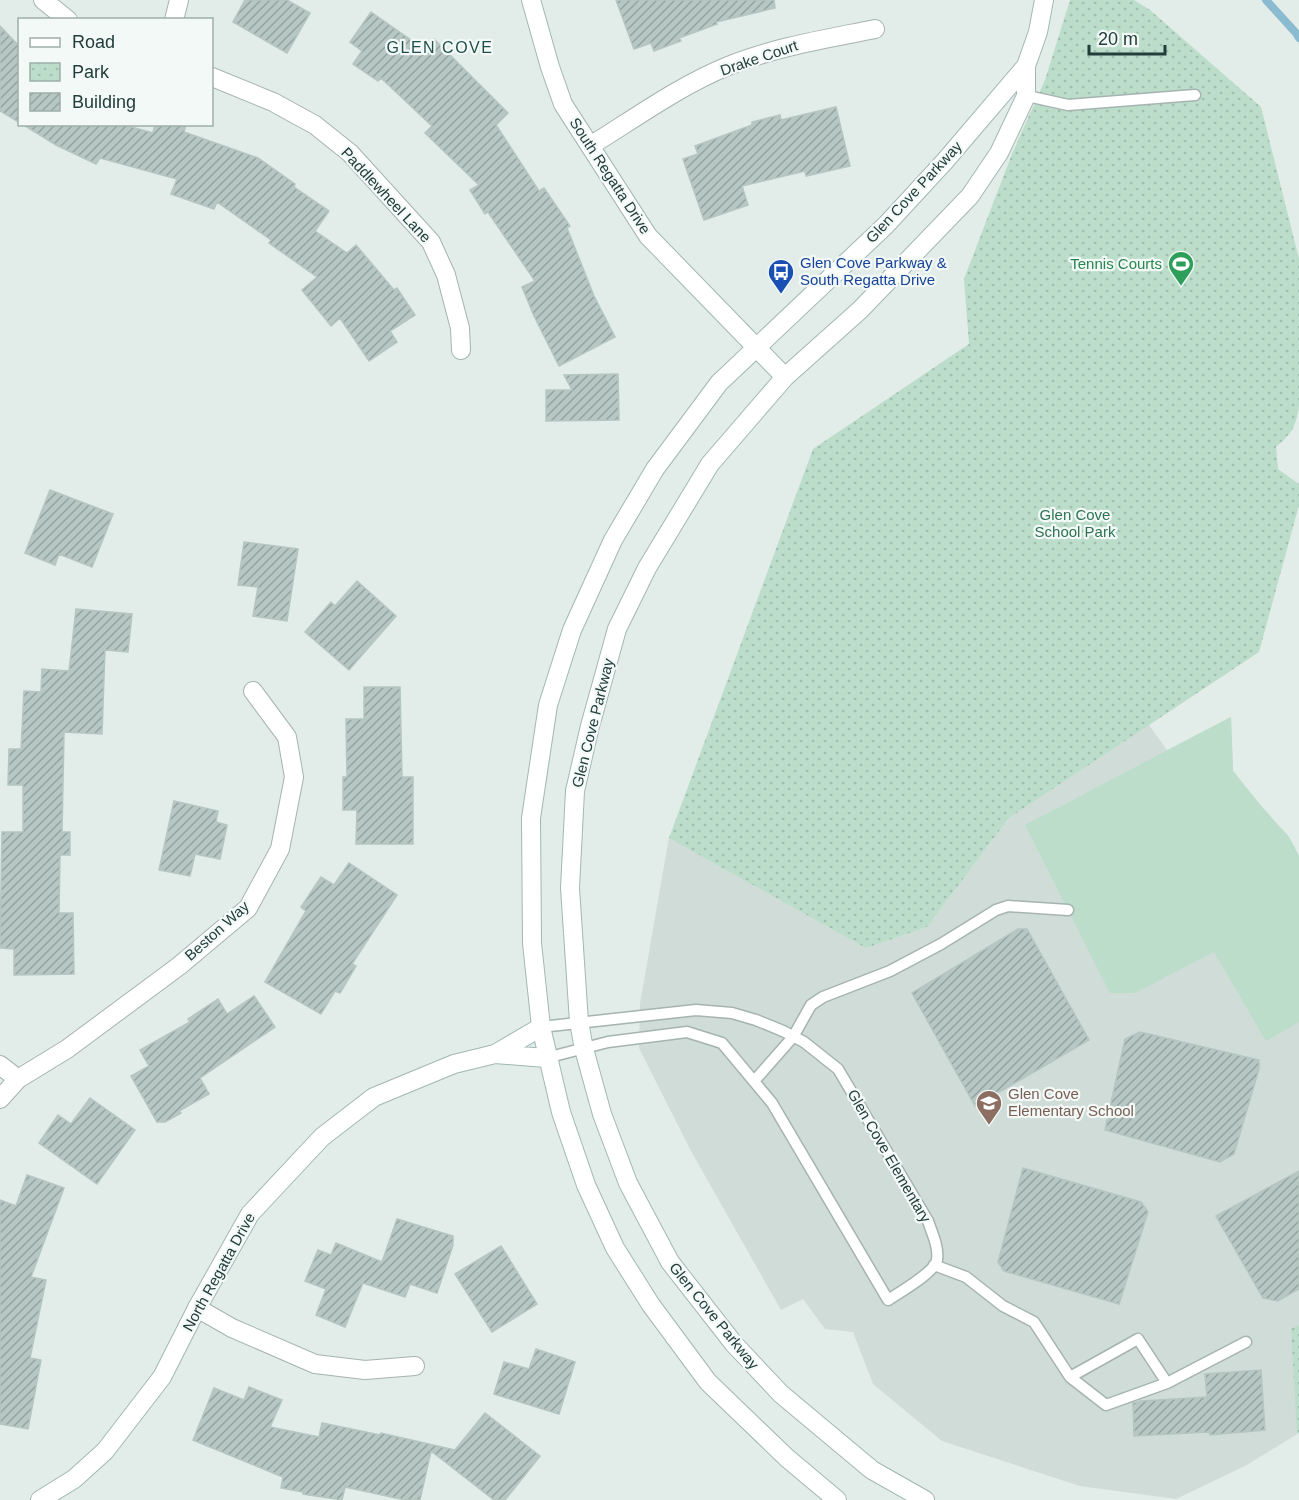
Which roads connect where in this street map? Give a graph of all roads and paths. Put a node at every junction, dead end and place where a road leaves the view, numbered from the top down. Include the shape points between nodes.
1 (43, 0) edge
2 (179, 0) edge
3 (531, 0) edge
4 (1044, 0) edge
5 (66, 18) edge
6 (174, 18) edge
7 (875, 29) dead end
8 (1026, 66) junction
9 (213, 77) edge
10 (1006, 88) junction
11 (1195, 94) dead end
12 (1026, 96) junction
13 (590, 146) junction
14 (757, 347) junction
15 (461, 350) dead end
16 (785, 377) junction
17 (253, 691) dead end
18 (1068, 910) dead end
19 (579, 1023) junction
20 (541, 1027) junction
21 (793, 1037) junction
22 (584, 1049) junction
23 (495, 1054) junction
24 (546, 1058) junction
25 (0, 1065) edge
26 (18, 1079) junction
27 (754, 1080) junction
28 (0, 1099) edge
29 (934, 1265) junction
30 (197, 1308) junction
31 (1246, 1342) dead end
32 (415, 1366) dead end
33 (1070, 1377) junction
34 (1167, 1383) junction
35 (40, 1500) edge
36 (837, 1500) edge
37 (925, 1500) edge

1 - 5 main road
2 - 6 main road
3 - 13 main road, South Regatta Drive via 563,104
4 - 8 main road, Glen Cove Parkway
7 - 13 main road, Drake Court via 791,46 728,66
8 - 10 main road, Glen Cove Parkway
8 - 12 main road, Glen Cove Parkway
9 - 15 main road, Paddlewheel Lane via 315,125 350,153 431,242 446,274 460,328
10 - 12 lane
10 - 14 main road, Glen Cove Parkway via 886,225
11 - 12 lane via 1068,105
12 - 16 main road, Glen Cove Parkway via 999,153 970,196 860,309
13 - 14 main road, South Regatta Drive via 648,237
14 - 16 main road, South Regatta Drive
14 - 20 main road, Glen Cove Parkway via 719,382 655,469 613,540 572,630 548,705 531,818 532,943
16 - 19 main road, Glen Cove Parkway via 710,464 647,568 617,629 575,791 570,888
17 - 26 main road, Beston Way via 287,737 294,777 280,849 248,908 179,966 86,1035
18 - 21 lane via 1008,906 996,910 890,971 823,997 811,1005
19 - 20 lane, Glen Cove Elementary
19 - 21 lane, Glen Cove Elementary via 696,1010 732,1013
19 - 22 main road, Glen Cove Parkway
20 - 23 main road, North Regatta Drive
20 - 24 main road, Glen Cove Parkway
21 - 27 lane
21 - 29 lane, Glen Cove Elementary via 838,1070 928,1221 936,1243
22 - 24 lane
22 - 27 lane via 687,1032 722,1043
22 - 37 main road, Glen Cove Parkway via 602,1114 628,1183 670,1262 734,1344 781,1394 872,1470
23 - 24 main road, North Regatta Drive
23 - 30 main road, North Regatta Drive via 454,1064 374,1097 322,1137 250,1214
24 - 36 main road, Glen Cove Parkway via 586,1185 615,1248 651,1305 708,1382
25 - 26 main road
26 - 28 main road, Beston Way
27 - 29 lane via 772,1103 888,1300
29 - 33 lane via 966,1277 1034,1322
30 - 32 main road via 232,1328 315,1364 365,1370
30 - 35 main road, North Regatta Drive via 162,1377 105,1451 74,1479
31 - 34 lane
33 - 34 lane via 1106,1405
33 - 34 lane via 1138,1339

